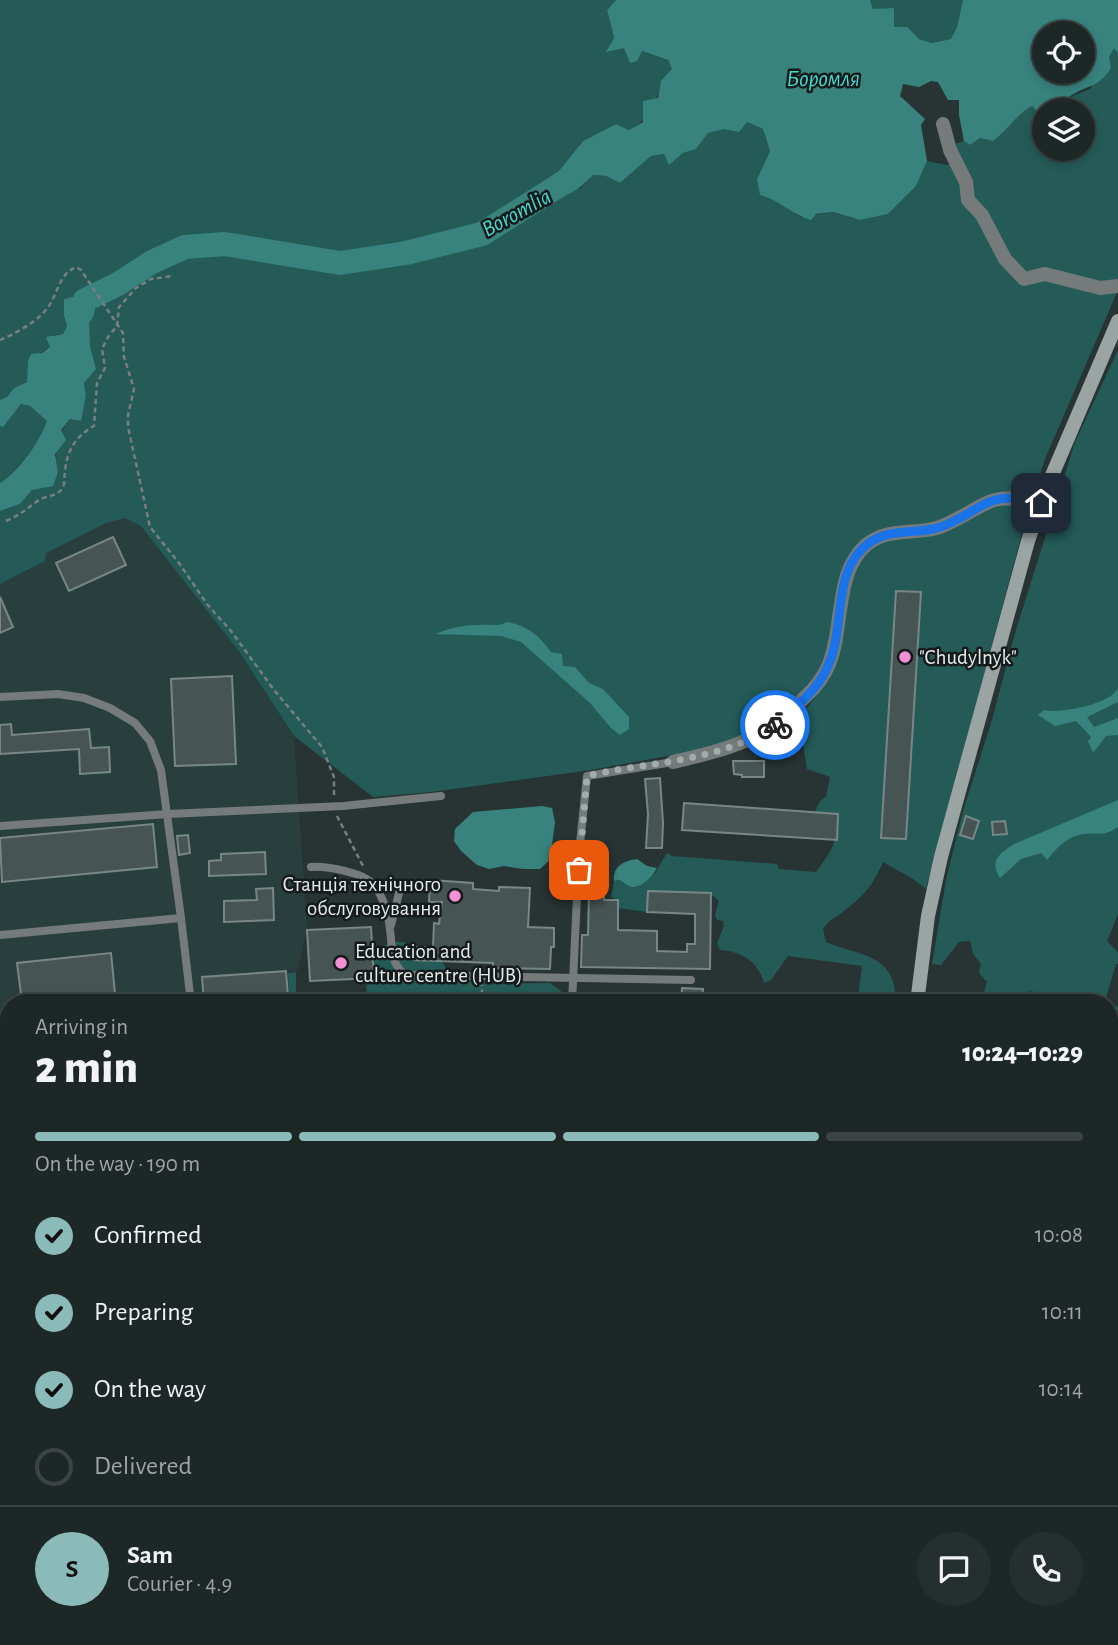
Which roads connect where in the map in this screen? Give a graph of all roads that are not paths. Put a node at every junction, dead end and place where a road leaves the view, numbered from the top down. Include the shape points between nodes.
1 (943, 124) dead end
2 (1118, 286) edge
3 (1118, 321) edge
4 (1041, 503) junction
5 (0, 697) edge
6 (673, 762) joint
7 (441, 796) dead end
8 (168, 814) junction
9 (0, 826) edge
10 (311, 867) dead end
11 (401, 885) dead end
12 (181, 918) junction
13 (390, 928) junction
14 (0, 934) edge
15 (574, 978) junction
16 (691, 980) dead end
17 (190, 994) edge
18 (573, 994) edge
19 (918, 994) edge

1 - 2 street via 966,182 968,200 982,215 1005,260 1024,279 1045,274 1100,288
3 - 4 street
4 - 6 street via 1021,498 989,500 946,525 889,533 868,544 853,558 845,578 835,644 816,686 758,736
4 - 19 street via 942,857 928,916
5 - 8 lane via 58,694 85,698 135,723 158,758
6 - 15 lane via 587,776
7 - 8 lane via 343,806
8 - 9 lane
8 - 12 lane
10 - 13 lane via 341,870 372,883
11 - 13 lane
12 - 14 lane
12 - 17 lane
13 - 15 lane via 396,967 405,975
15 - 16 lane
15 - 18 lane

